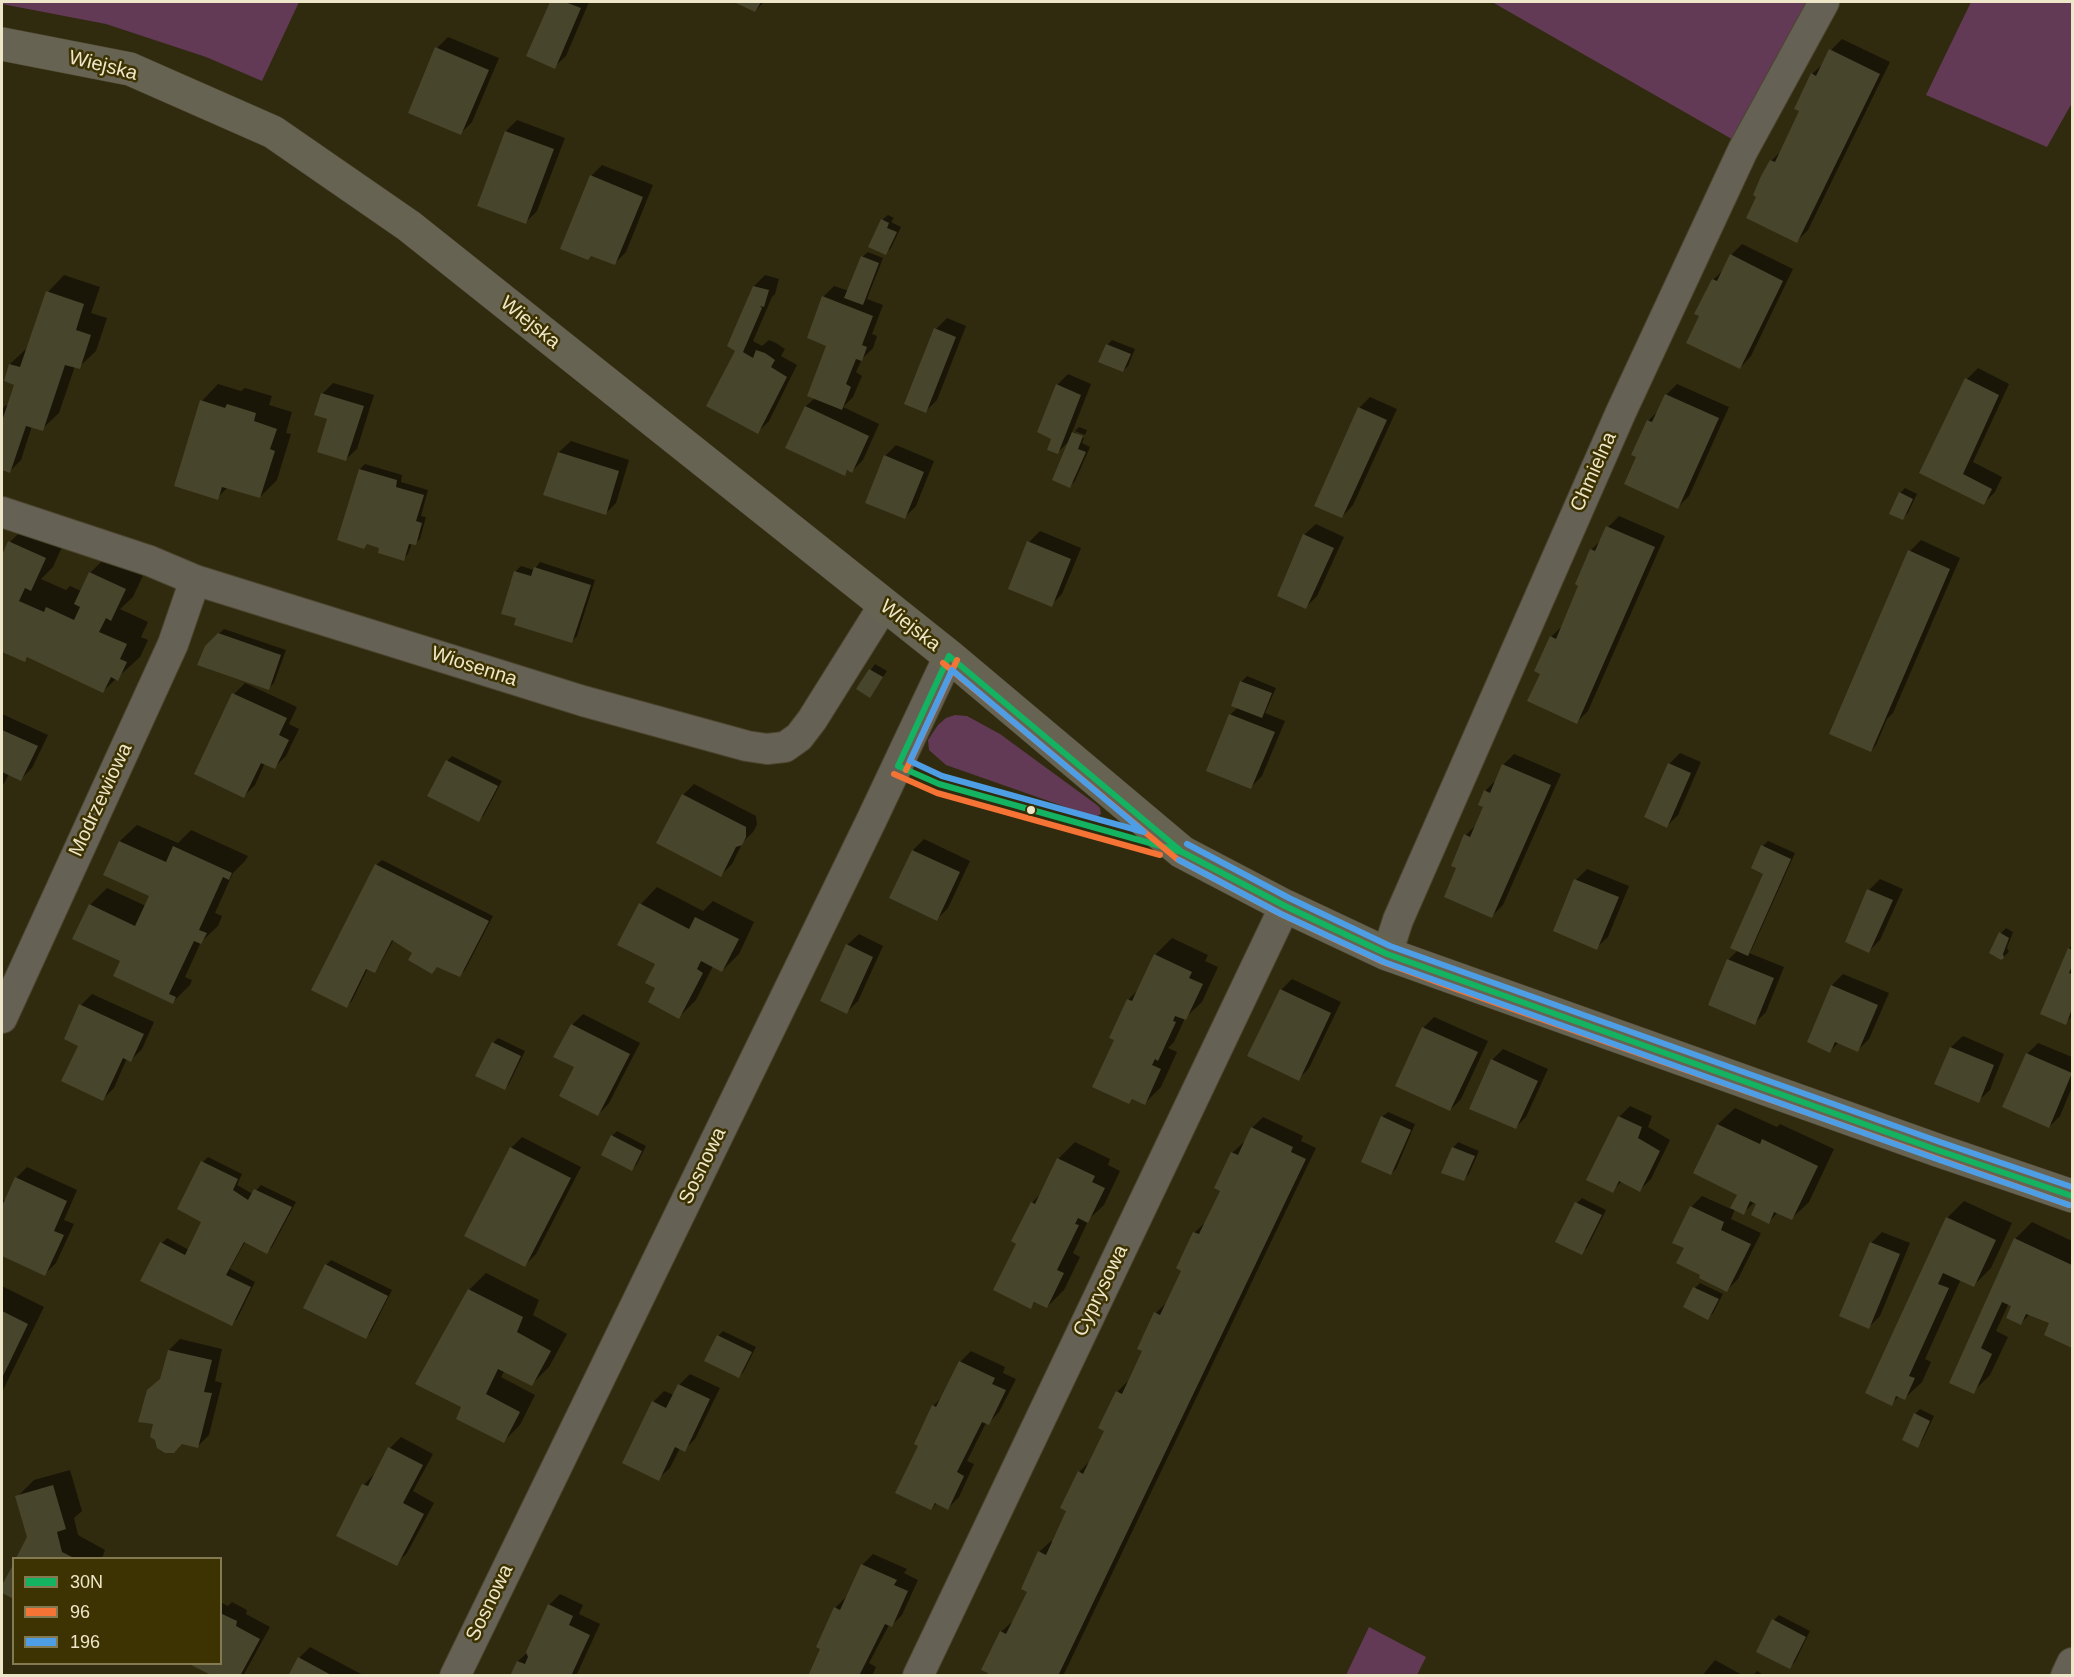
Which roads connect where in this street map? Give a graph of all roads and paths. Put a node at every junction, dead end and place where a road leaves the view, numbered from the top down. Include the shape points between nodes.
1 (1824, 2) edge
2 (2, 44) edge
3 (2, 512) edge
4 (195, 579) junction
5 (884, 605) junction
6 (949, 656) junction
7 (1285, 906) junction
8 (1387, 954) junction
9 (2, 1018) edge
10 (2073, 1196) edge
11 (2073, 1663) edge
12 (455, 1676) edge
13 (918, 1676) edge
14 (2067, 1676) edge

1 - 8 street, Chmielna via 1743,150 1626,402 1398,920
2 - 5 street, Wiejska via 130,69 273,132 409,226
3 - 4 street, Wiosenna
4 - 5 street, Wiosenna via 583,701 766,749 784,747 799,737
4 - 9 street, Modrzewiowa via 173,644
5 - 6 street, Wiejska
6 - 7 street, Wiejska via 1182,852
6 - 12 street, Sosnowa
7 - 8 street, Wiejska
7 - 13 street, Cyprysowa
8 - 10 street, Wiejska
11 - 14 street

